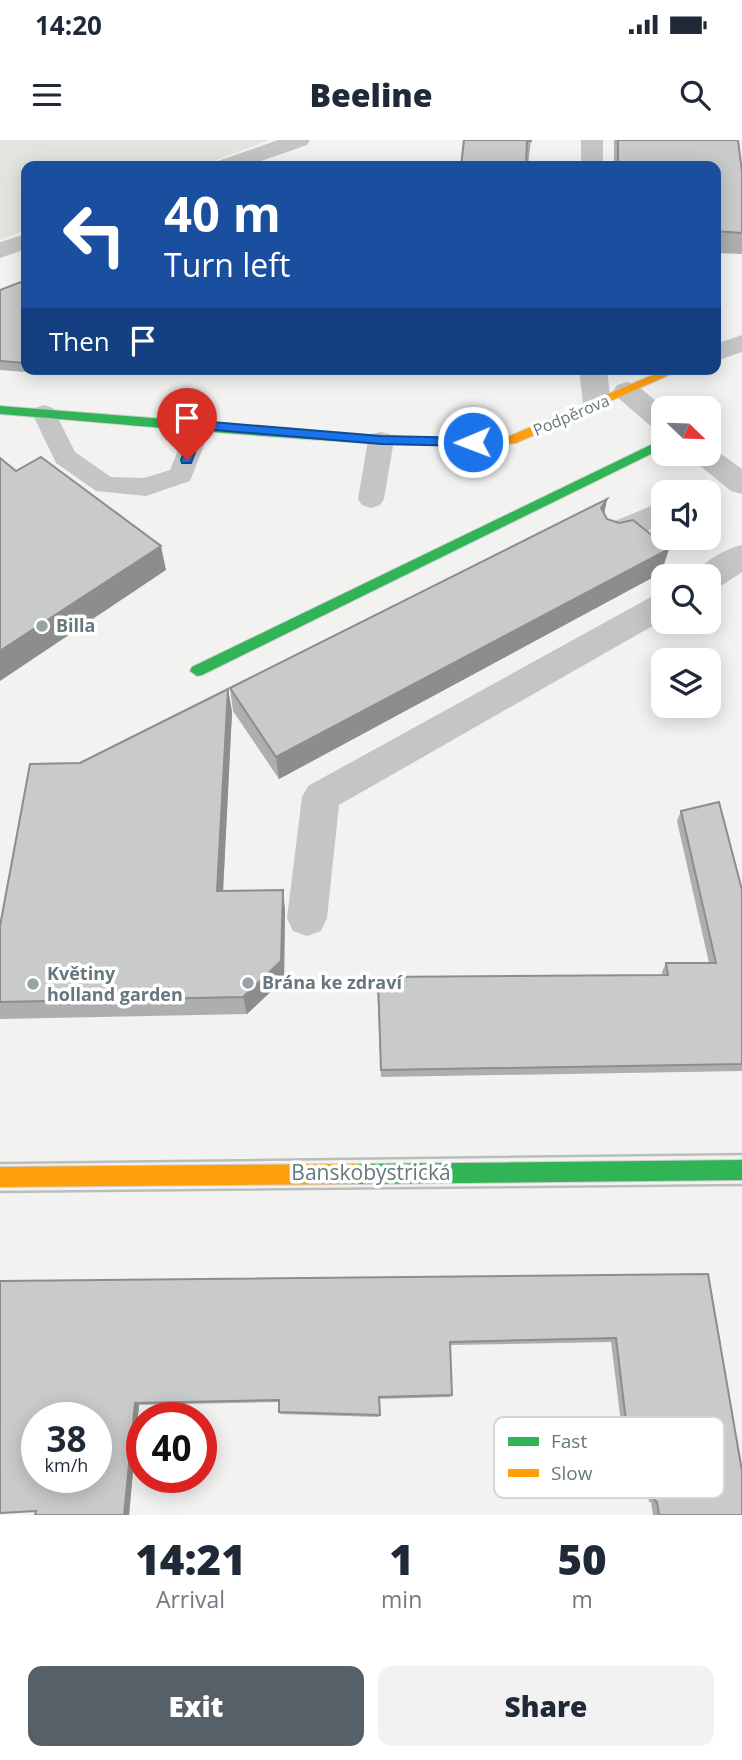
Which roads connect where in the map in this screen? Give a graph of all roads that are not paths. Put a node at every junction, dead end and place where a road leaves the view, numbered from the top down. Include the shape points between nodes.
1 (299, 140) edge
2 (592, 140) edge
3 (240, 161) edge
4 (592, 161) edge
5 (21, 243) edge
6 (0, 251) edge
7 (742, 342) edge
8 (721, 351) edge
9 (594, 375) edge
10 (663, 375) edge
11 (627, 391) junction
12 (597, 404) junction
13 (0, 410) edge
14 (651, 412) edge
15 (44, 413) junction
16 (200, 425) junction
17 (381, 440) junction
18 (651, 449) edge
19 (721, 466) edge
20 (739, 478) edge
21 (721, 485) edge
22 (371, 499) dead end
23 (651, 517) edge
24 (614, 534) edge
25 (742, 556) edge
26 (721, 570) edge
27 (651, 612) edge
28 (197, 671) dead end
29 (307, 918) dead end
30 (742, 1170) edge
31 (0, 1177) edge

1 - 3 street
2 - 4 street
5 - 6 street
7 - 8 street
9 - 12 street
10 - 11 street, Podpěrova
11 - 12 street, Podpěrova
11 - 14 street
12 - 17 street, Podpěrova via 512,440
13 - 15 street, Podpěrova
15 - 16 street, Podpěrova
15 - 16 lane via 65,457 105,485 146,487 181,475
16 - 17 street, Podpěrova
17 - 22 lane
18 - 28 street
19 - 20 street
20 - 21 street
23 - 24 street
25 - 26 street
27 - 29 street via 321,797
30 - 31 street, Banskobystrická

